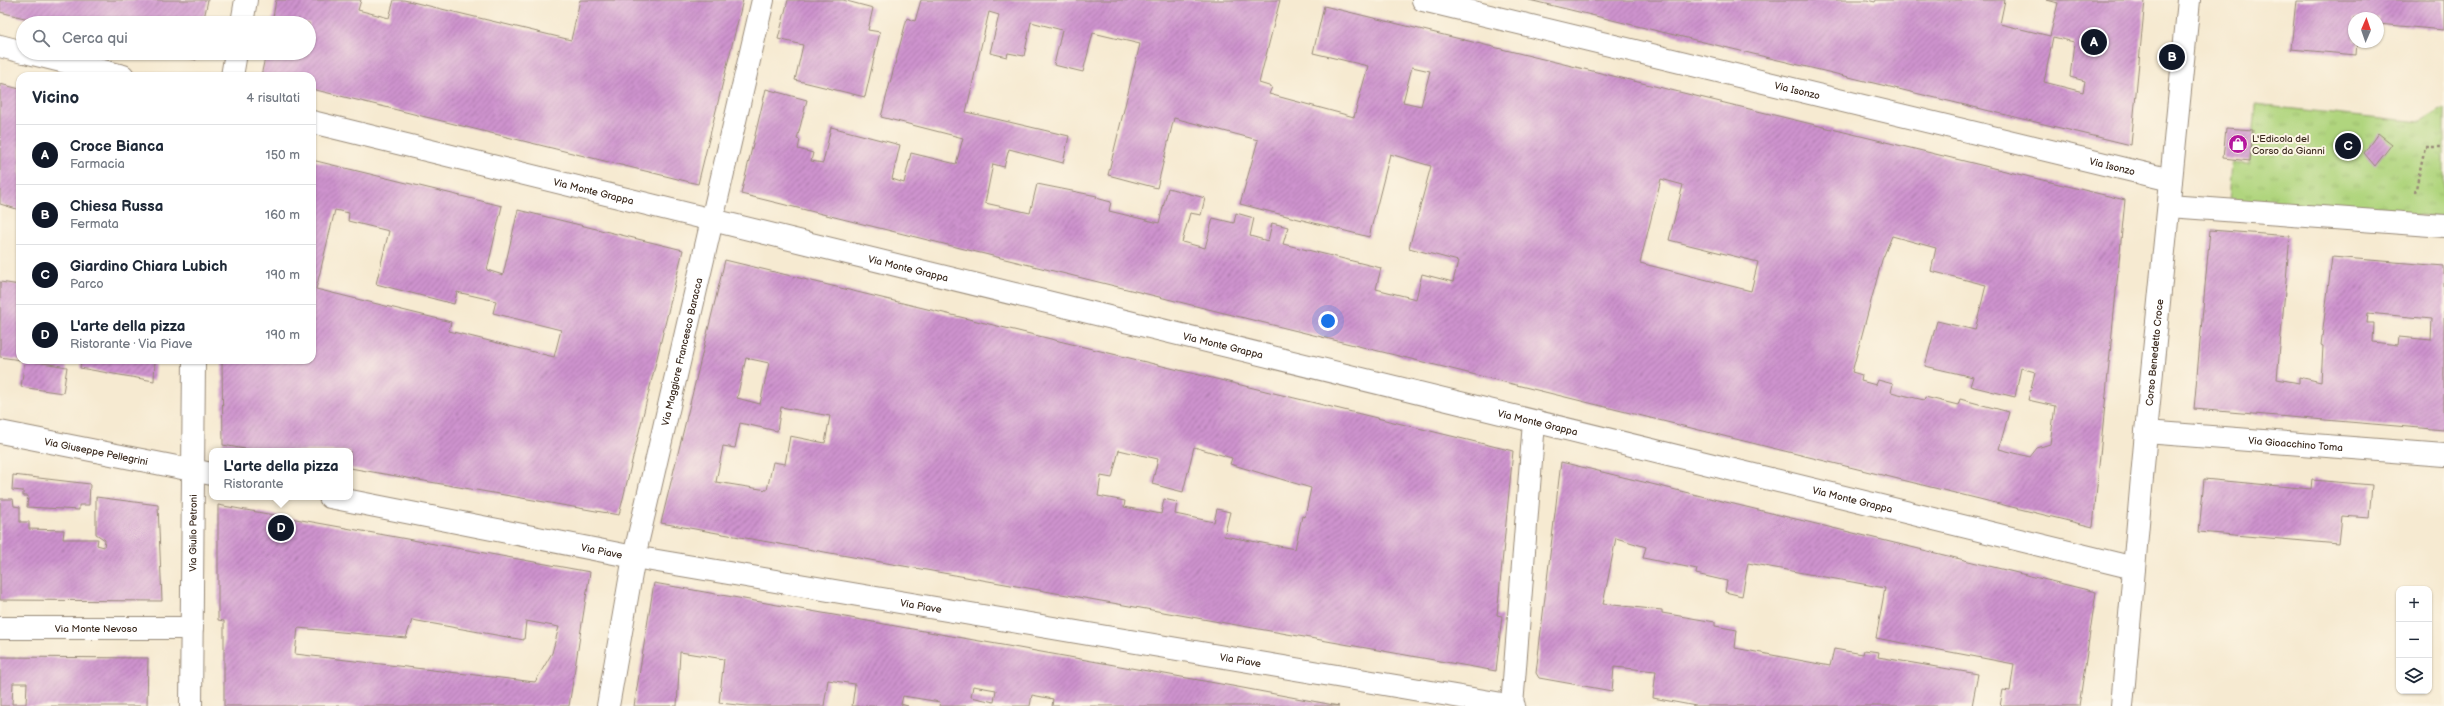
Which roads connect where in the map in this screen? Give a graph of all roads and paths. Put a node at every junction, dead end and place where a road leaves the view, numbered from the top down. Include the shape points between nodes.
1 (246, 0) edge
2 (763, 0) edge
3 (1423, 0) edge
4 (2189, 0) edge
5 (243, 16) edge
6 (0, 46) edge
7 (16, 50) edge
8 (58, 60) edge
9 (235, 60) edge
10 (107, 72) edge
11 (233, 72) edge
12 (316, 123) edge
13 (2444, 147) edge
14 (2171, 180) junction
15 (2169, 206) junction
16 (711, 220) junction
17 (2411, 223) junction
18 (2444, 226) edge
19 (194, 364) edge
20 (1534, 422) junction
21 (0, 432) edge
22 (2146, 432) junction
23 (2444, 455) edge
24 (202, 472) edge
25 (345, 500) edge
26 (634, 557) junction
27 (2134, 568) junction
28 (0, 628) edge
29 (192, 628) junction
30 (191, 706) edge
31 (608, 706) edge
32 (1513, 706) edge
33 (2122, 706) edge

1 - 5 street
2 - 16 street, Via Maggiore Francesco Baracca
3 - 14 street, Via Isonzo
4 - 14 street, Corso Benedetto Croce
6 - 7 street
8 - 10 street
9 - 11 street
12 - 16 street, Via Monte Grappa
13 - 17 path via 2425,147
14 - 15 street, Corso Benedetto Croce
15 - 17 street
15 - 22 street, Corso Benedetto Croce
16 - 20 street, Via Monte Grappa
16 - 26 street, Via Maggiore Francesco Baracca
17 - 18 street
19 - 24 street, Via Giulio Petroni
20 - 27 street, Via Monte Grappa
20 - 32 street
21 - 24 street, Via Giuseppe Pellegrini
22 - 23 street, Via Gioacchino Toma
22 - 27 street, Corso Benedetto Croce
24 - 29 street, Via Giulio Petroni
25 - 26 street, Via Piave
26 - 31 street, Via Maggiore Francesco Baracca
26 - 32 street, Via Piave
27 - 33 street, Corso Benedetto Croce
28 - 29 street, Via Monte Nevoso
29 - 30 street, Via Giulio Petroni

